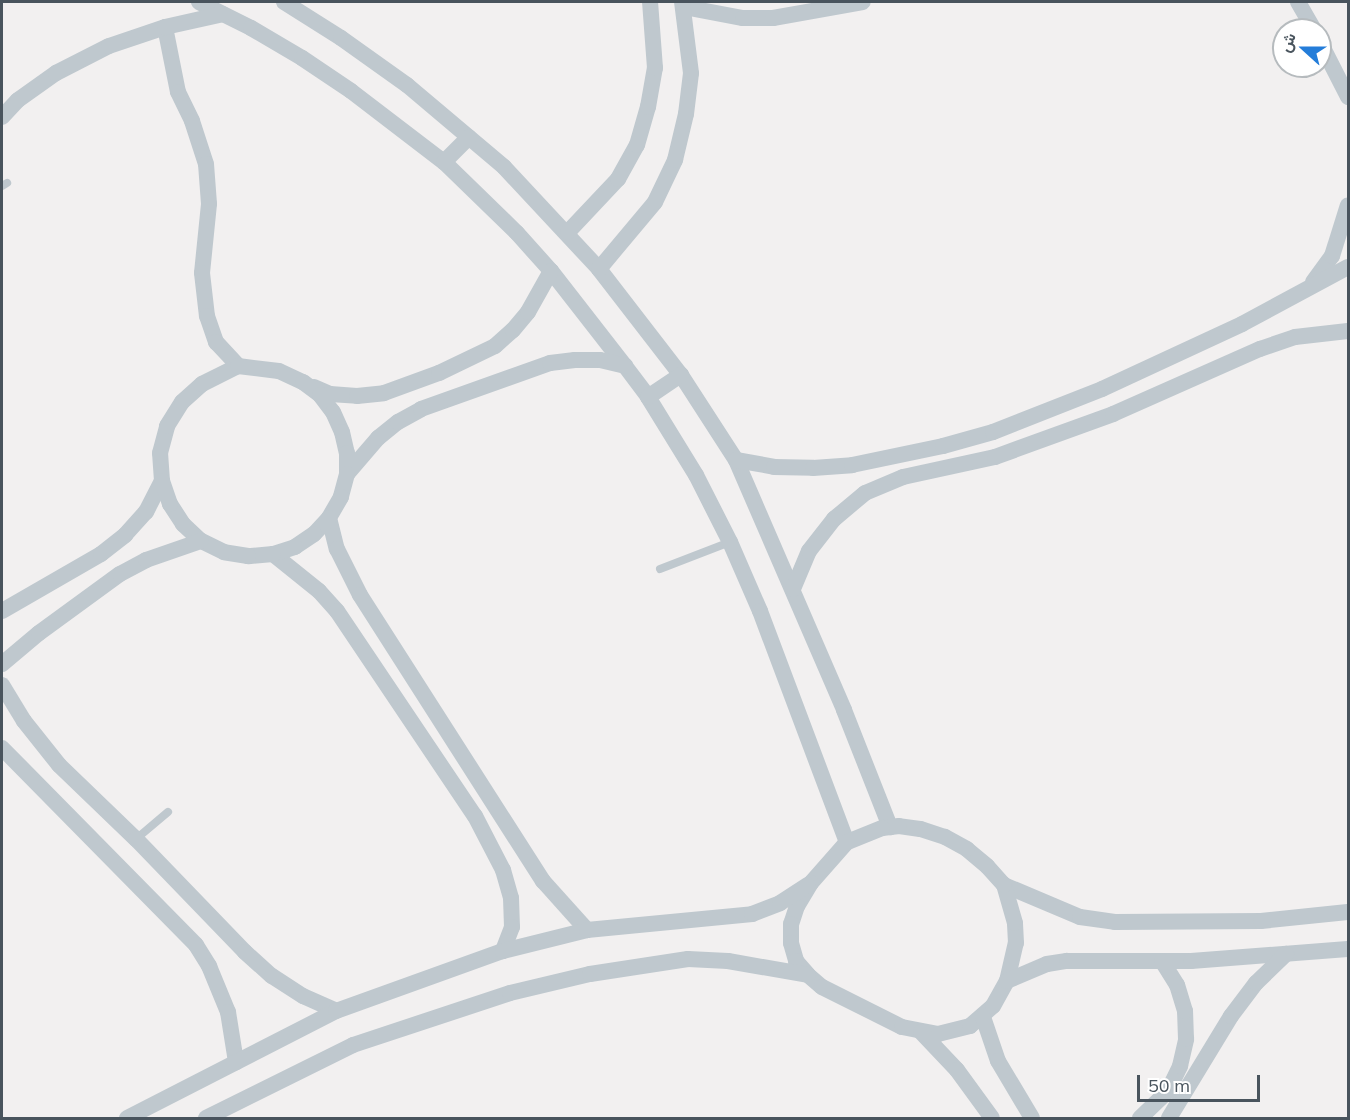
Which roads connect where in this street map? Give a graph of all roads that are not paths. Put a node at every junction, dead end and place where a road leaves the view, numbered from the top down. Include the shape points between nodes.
1 (201, 2) edge
2 (284, 2) edge
3 (650, 2) edge
4 (863, 2) edge
5 (1298, 2) edge
6 (683, 4) edge
7 (223, 14) junction
8 (1307, 18) edge
9 (165, 27) junction
10 (1332, 66) edge
11 (1348, 98) edge
12 (2, 117) edge
13 (469, 137) junction
14 (444, 162) junction
15 (1348, 205) edge
16 (568, 232) junction
17 (1348, 267) edge
18 (600, 269) junction
19 (551, 271) junction
20 (1300, 292) junction
21 (1348, 331) edge
22 (238, 366) junction
23 (625, 366) junction
24 (681, 375) junction
25 (303, 382) junction
26 (648, 397) junction
27 (736, 460) junction
28 (347, 474) junction
29 (162, 481) junction
30 (329, 518) junction
31 (201, 541) junction
32 (730, 542) junction
33 (273, 554) junction
34 (660, 569) dead end
35 (793, 589) junction
36 (2, 611) edge
37 (2, 664) edge
38 (2, 685) edge
39 (2, 748) edge
40 (168, 812) dead end
41 (890, 827) junction
42 (136, 839) junction
43 (847, 842) junction
44 (811, 883) junction
45 (1004, 885) junction
46 (1348, 912) edge
47 (587, 930) junction
48 (1348, 949) edge
49 (503, 951) junction
50 (1286, 954) junction
51 (1162, 961) junction
52 (808, 975) junction
53 (1007, 981) junction
54 (336, 1011) junction
55 (983, 1017) junction
56 (921, 1032) junction
57 (236, 1062) junction
58 (127, 1119) edge
59 (206, 1119) edge
60 (992, 1119) edge
61 (1032, 1119) edge
62 (1140, 1119) edge
63 (1169, 1119) edge

1 - 7 street
2 - 13 street via 407,85
3 - 16 street via 655,68 637,145 618,179
4 - 6 street via 773,18 743,18
5 - 8 street
6 - 18 street via 691,73 675,160 655,202
7 - 9 street
7 - 14 street via 344,86
9 - 12 street via 109,46 56,73 18,100
9 - 22 street via 178,92 206,164 209,204 202,273 207,316 216,342
10 - 11 street
13 - 14 street
13 - 16 street
14 - 19 street
15 - 20 street via 1332,256 1319,276
16 - 18 street
17 - 20 street
18 - 24 street
19 - 23 street
19 - 25 street via 528,312 504,338 439,373 384,393 357,396 330,394
20 - 27 street via 1242,324 1102,389 993,432 852,465 803,468
21 - 35 street via 1295,337 1113,414 1005,453 903,477 866,493 834,519 808,551
22 - 25 street via 279,371
22 - 29 street via 202,384 182,402 160,453
23 - 26 street
23 - 28 street via 600,360 550,363 421,409 378,438
24 - 26 street
24 - 27 street
25 - 28 street via 333,412 347,453
26 - 32 street via 696,475
27 - 35 street
28 - 30 street via 341,497
29 - 31 street via 170,504
29 - 36 street via 146,512 125,535 101,554
30 - 33 street via 295,547
30 - 47 street via 337,549 360,596 543,881
31 - 33 street via 224,552 248,556
31 - 37 street via 120,574
32 - 34 lane
32 - 43 street via 760,610
33 - 49 street via 337,611 480,826 503,870 511,898 512,927
35 - 41 street
38 - 42 street via 59,765
39 - 57 street via 196,945 228,1012
40 - 42 lane
41 - 43 street
41 - 45 street via 920,829 945,837 967,849
42 - 54 street via 272,976
43 - 44 street
44 - 47 street via 780,903 752,914
44 - 52 street via 791,924 794,952
45 - 46 street via 1080,917 1138,924 1261,921
45 - 53 street via 1015,923 1013,962
47 - 49 street
48 - 50 street
49 - 54 street
50 - 51 street
50 - 63 street via 1256,983 1231,1016
51 - 53 street via 1067,961 1047,964
51 - 62 street via 1185,1011 1186,1039 1180,1066 1168,1091
52 - 56 street via 843,999
52 - 59 street via 728,961 688,959 590,974 510,993 353,1045
53 - 55 street
54 - 57 street
55 - 56 street via 954,1032
55 - 61 street via 998,1061
56 - 60 street via 957,1070
57 - 58 street

